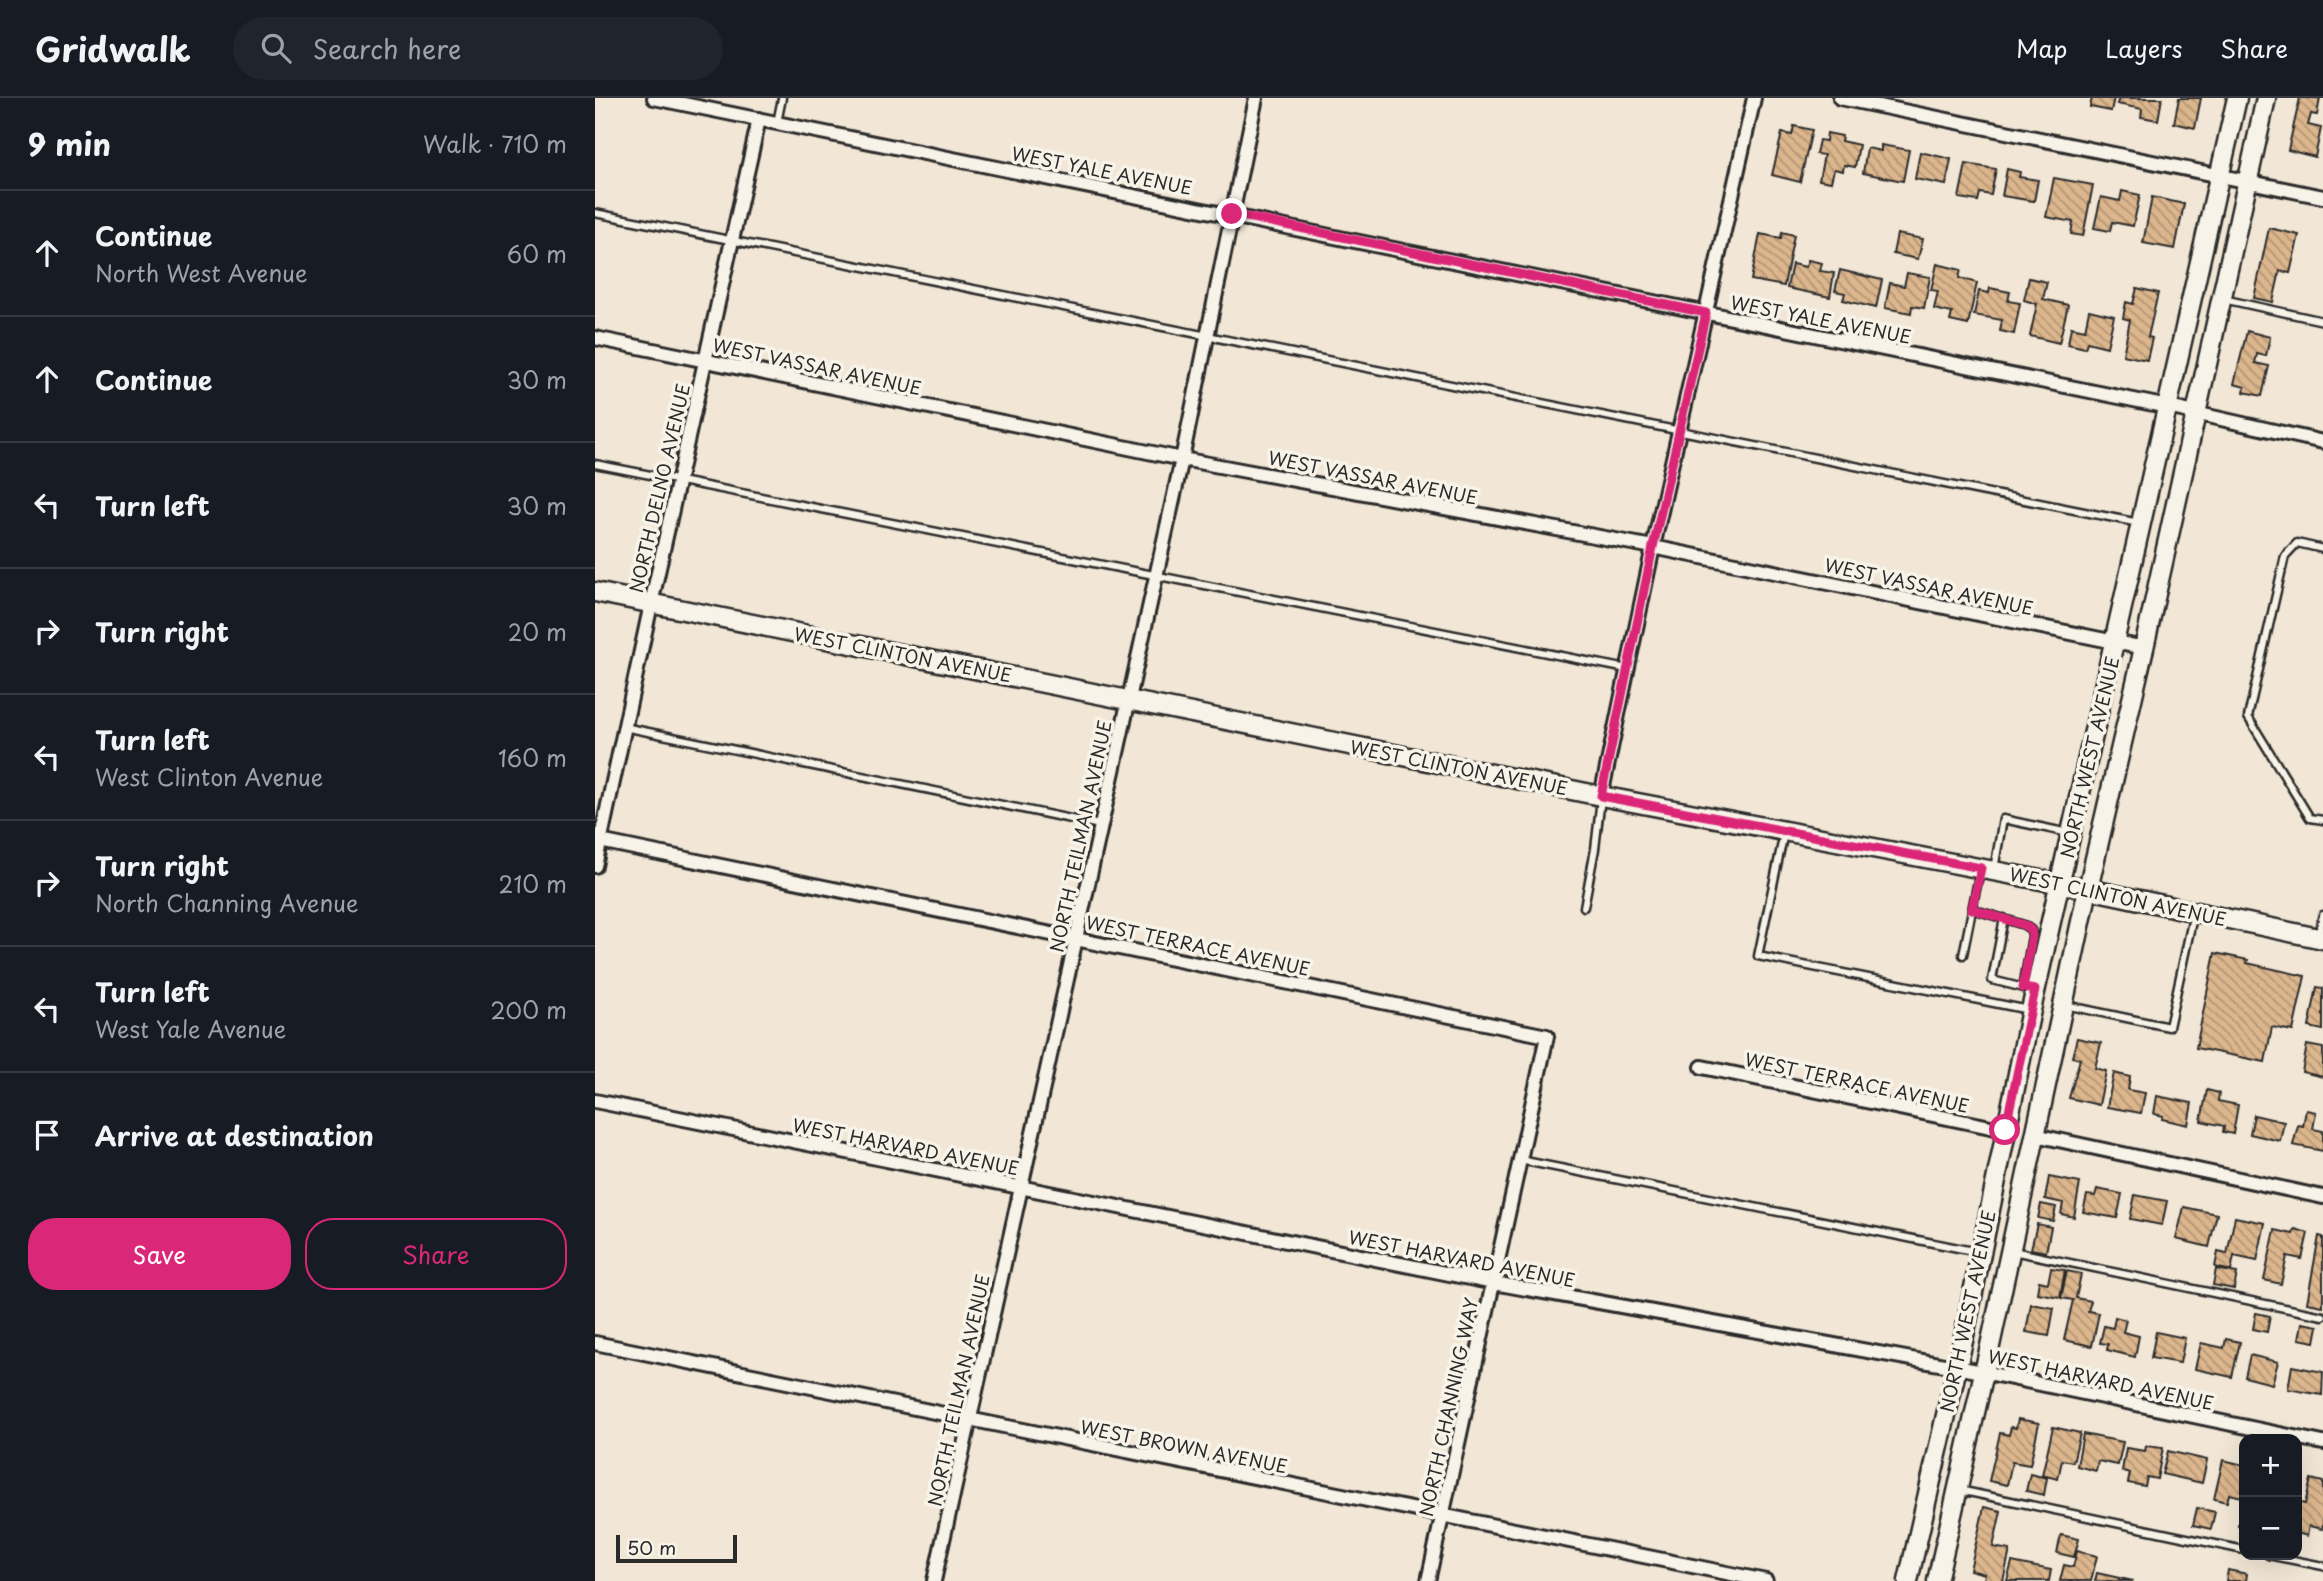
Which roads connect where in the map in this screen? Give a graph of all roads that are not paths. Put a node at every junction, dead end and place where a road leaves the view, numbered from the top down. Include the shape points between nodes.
1 (654, 98) edge
2 (782, 98) edge
3 (1754, 98) edge
4 (1840, 98) edge
5 (2238, 98) edge
6 (2266, 98) edge
7 (1253, 99) edge
8 (759, 119) junction
9 (777, 123) junction
10 (2220, 176) junction
11 (2248, 182) junction
12 (2323, 197) edge
13 (595, 213) edge
14 (1232, 214) junction
15 (731, 241) junction
16 (2221, 299) junction
17 (1706, 313) junction
18 (2323, 321) edge
19 (1206, 337) junction
20 (595, 338) edge
21 (705, 360) junction
22 (2168, 407) junction
23 (2197, 413) junction
24 (1679, 432) junction
25 (2323, 442) edge
26 (1182, 459) junction
27 (595, 464) edge
28 (679, 481) junction
29 (2140, 524) junction
30 (1653, 547) junction
31 (2323, 549) edge
32 (1156, 575) junction
33 (595, 592) edge
34 (651, 604) junction
35 (2116, 643) junction
36 (2144, 649) junction
37 (1627, 669) junction
38 (1128, 700) junction
39 (624, 727) junction
40 (1601, 796) junction
41 (2323, 820) edge
42 (1100, 825) junction
43 (1785, 831) junction
44 (2071, 833) junction
45 (598, 841) edge
46 (595, 866) edge
47 (1987, 869) junction
48 (2059, 883) junction
49 (2088, 889) junction
50 (1584, 908) dead end
51 (1972, 909) junction
52 (2194, 912) junction
53 (2323, 915) edge
54 (2004, 918) junction
55 (1076, 938) junction
56 (2321, 939) edge
57 (1963, 955) dead end
58 (2029, 989) junction
59 (2063, 1005) junction
60 (2031, 1010) junction
61 (1547, 1036) joint
62 (1702, 1067) dead end
63 (595, 1101) edge
64 (2005, 1130) junction
65 (2035, 1135) junction
66 (1520, 1160) junction
67 (1021, 1187) junction
68 (2323, 1196) edge
69 (2011, 1251) junction
70 (1980, 1252) junction
71 (1494, 1283) junction
72 (2323, 1316) edge
73 (595, 1343) edge
74 (1957, 1368) junction
75 (1983, 1372) junction
76 (968, 1420) junction
77 (2323, 1443) edge
78 (1957, 1489) junction
79 (1442, 1516) junction
80 (2239, 1549) edge
81 (2293, 1560) edge
82 (2323, 1566) edge
83 (934, 1581) edge
84 (1428, 1581) edge
85 (1766, 1581) edge
86 (1908, 1581) edge
87 (1937, 1581) edge

1 - 8 street, WEST YALE AVENUE
2 - 9 lane
3 - 17 street
4 - 10 street
5 - 10 main road, NORTH WEST AVENUE
6 - 11 main road, NORTH WEST AVENUE
7 - 14 street, NORTH TEILMAN AVENUE
8 - 9 street, WEST YALE AVENUE
8 - 15 street, NORTH DELNO AVENUE
9 - 14 street, WEST YALE AVENUE
10 - 11 street
10 - 22 main road, NORTH WEST AVENUE
11 - 12 street
11 - 16 main road, NORTH WEST AVENUE
13 - 15 lane
14 - 17 street, WEST YALE AVENUE
14 - 19 street, NORTH TEILMAN AVENUE
15 - 19 lane
15 - 21 street, NORTH DELNO AVENUE
16 - 18 lane
16 - 23 main road, NORTH WEST AVENUE
17 - 22 street, WEST YALE AVENUE
17 - 24 street
19 - 24 lane
19 - 26 street, NORTH TEILMAN AVENUE
20 - 21 street, WEST VASSAR AVENUE
21 - 26 street, WEST VASSAR AVENUE
21 - 28 street, NORTH DELNO AVENUE
22 - 23 street, WEST YALE AVENUE
22 - 29 main road, NORTH WEST AVENUE
23 - 25 street, WEST YALE AVENUE
23 - 36 main road, NORTH WEST AVENUE
24 - 29 lane
24 - 30 street
26 - 30 street, WEST VASSAR AVENUE
26 - 32 street, NORTH TEILMAN AVENUE
27 - 28 lane
28 - 32 lane
28 - 34 street, NORTH DELNO AVENUE
29 - 35 main road, NORTH WEST AVENUE
30 - 35 street, WEST VASSAR AVENUE
30 - 37 street
31 - 41 lane via 2297,544 2285,556 2248,717 2310,818
32 - 37 lane
32 - 38 street, NORTH TEILMAN AVENUE
33 - 34 main road, WEST CLINTON AVENUE
34 - 38 main road, WEST CLINTON AVENUE
34 - 39 street, NORTH DELNO AVENUE
35 - 36 street, WEST VASSAR AVENUE
35 - 44 main road, NORTH WEST AVENUE
36 - 49 main road, NORTH WEST AVENUE
37 - 40 street
38 - 40 main road, WEST CLINTON AVENUE
38 - 42 street, NORTH TEILMAN AVENUE
39 - 42 lane
39 - 45 street, NORTH DELNO AVENUE
40 - 43 main road, WEST CLINTON AVENUE
40 - 50 lane
42 - 55 street, NORTH TEILMAN AVENUE
43 - 47 main road, WEST CLINTON AVENUE
43 - 60 lane via 1758,956
44 - 47 lane via 2003,819
44 - 48 main road, NORTH WEST AVENUE
45 - 46 street, NORTH DELNO AVENUE
45 - 55 street, WEST TERRACE AVENUE
47 - 48 main road, WEST CLINTON AVENUE
47 - 51 lane
48 - 49 main road, WEST CLINTON AVENUE
48 - 58 main road, NORTH WEST AVENUE
49 - 52 main road, WEST CLINTON AVENUE
49 - 59 main road, NORTH WEST AVENUE
51 - 54 lane
51 - 57 lane
52 - 56 main road, WEST CLINTON AVENUE
52 - 59 lane via 2169,1027
53 - 56 lane
54 - 58 lane via 2031,930
54 - 58 lane via 1992,980
55 - 61 street, WEST TERRACE AVENUE
55 - 67 street, NORTH TEILMAN AVENUE
58 - 60 main road, NORTH WEST AVENUE
59 - 65 main road, NORTH WEST AVENUE
60 - 64 main road, NORTH WEST AVENUE
61 - 66 street, NORTH CHANNING WAY
62 - 64 street, WEST TERRACE AVENUE
63 - 67 street, WEST HARVARD AVENUE
64 - 70 main road, NORTH WEST AVENUE
65 - 68 street
65 - 69 main road, NORTH WEST AVENUE
66 - 70 lane
66 - 71 street, NORTH CHANNING WAY
67 - 71 street, WEST HARVARD AVENUE
67 - 76 street, NORTH TEILMAN AVENUE
69 - 72 lane
69 - 75 main road, NORTH WEST AVENUE
70 - 74 main road, NORTH WEST AVENUE
71 - 74 street, WEST HARVARD AVENUE
71 - 79 street, NORTH CHANNING WAY
73 - 76 street, WEST BROWN AVENUE
74 - 75 street, WEST HARVARD AVENUE
74 - 86 main road, NORTH WEST AVENUE
75 - 77 street, WEST HARVARD AVENUE
75 - 78 main road, NORTH WEST AVENUE
76 - 79 street, WEST BROWN AVENUE
76 - 83 street, NORTH TEILMAN AVENUE
78 - 80 lane
78 - 87 main road, NORTH WEST AVENUE
79 - 84 street, NORTH CHANNING WAY
79 - 85 street, WEST BROWN AVENUE
81 - 82 lane

